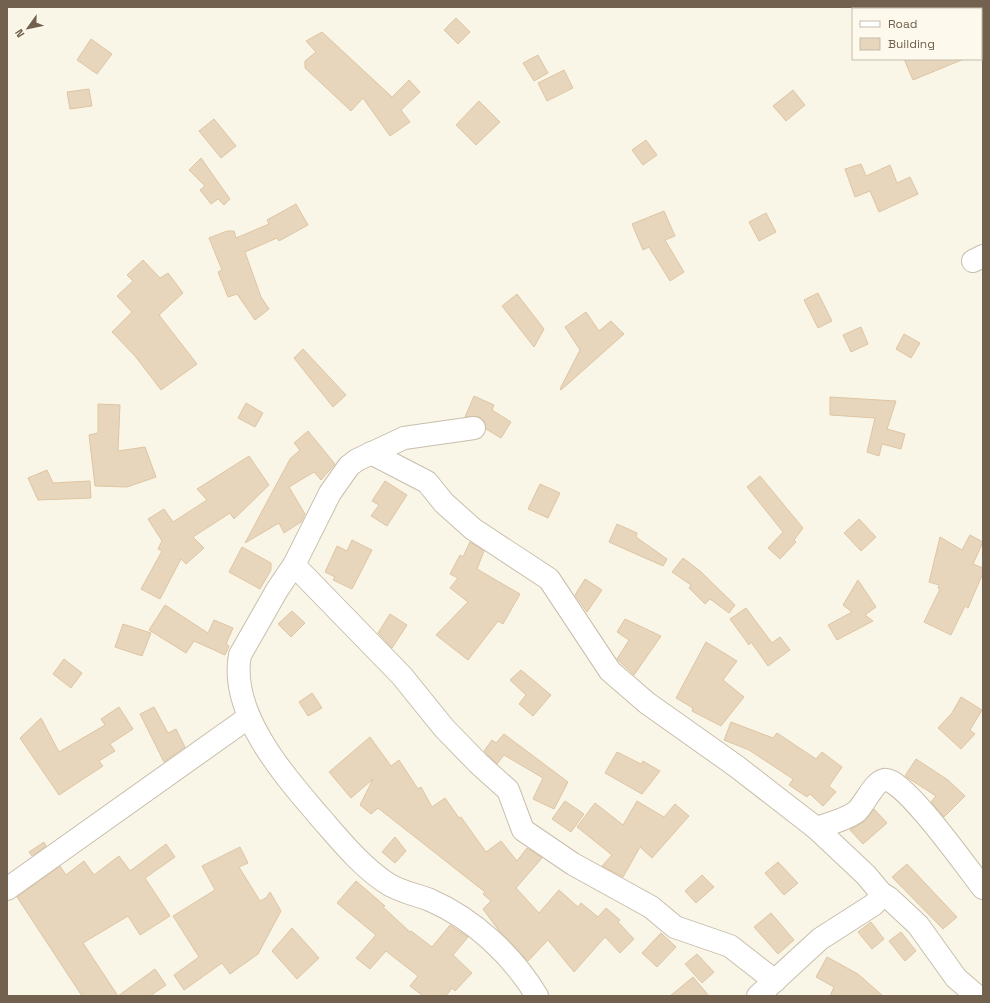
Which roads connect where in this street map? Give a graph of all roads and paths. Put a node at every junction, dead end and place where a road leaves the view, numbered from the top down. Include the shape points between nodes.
1 (474, 428) dead end
2 (371, 453) junction
3 (294, 565) junction
4 (249, 717) junction
5 (816, 828) junction
6 (983, 888) edge
7 (7, 889) edge
8 (881, 893) junction
9 (775, 981) junction
10 (537, 996) edge
11 (758, 996) edge
12 (978, 996) edge

1 - 2 street via 404,438
2 - 3 street via 357,460 341,476
2 - 5 street via 427,482 444,503 473,529 549,579 610,671 647,703 736,766
3 - 4 street via 240,655 237,666 240,687
3 - 9 street via 402,676 444,728 508,790 523,830 574,864 651,906 675,927 730,946
4 - 7 street
4 - 10 street via 269,754 356,858 386,883 412,896 430,900 464,919 517,966
5 - 6 street via 849,816 880,782 892,781 913,799
5 - 8 street via 866,875
8 - 9 street via 873,905 820,939
8 - 12 street via 918,925 956,978
9 - 11 street

